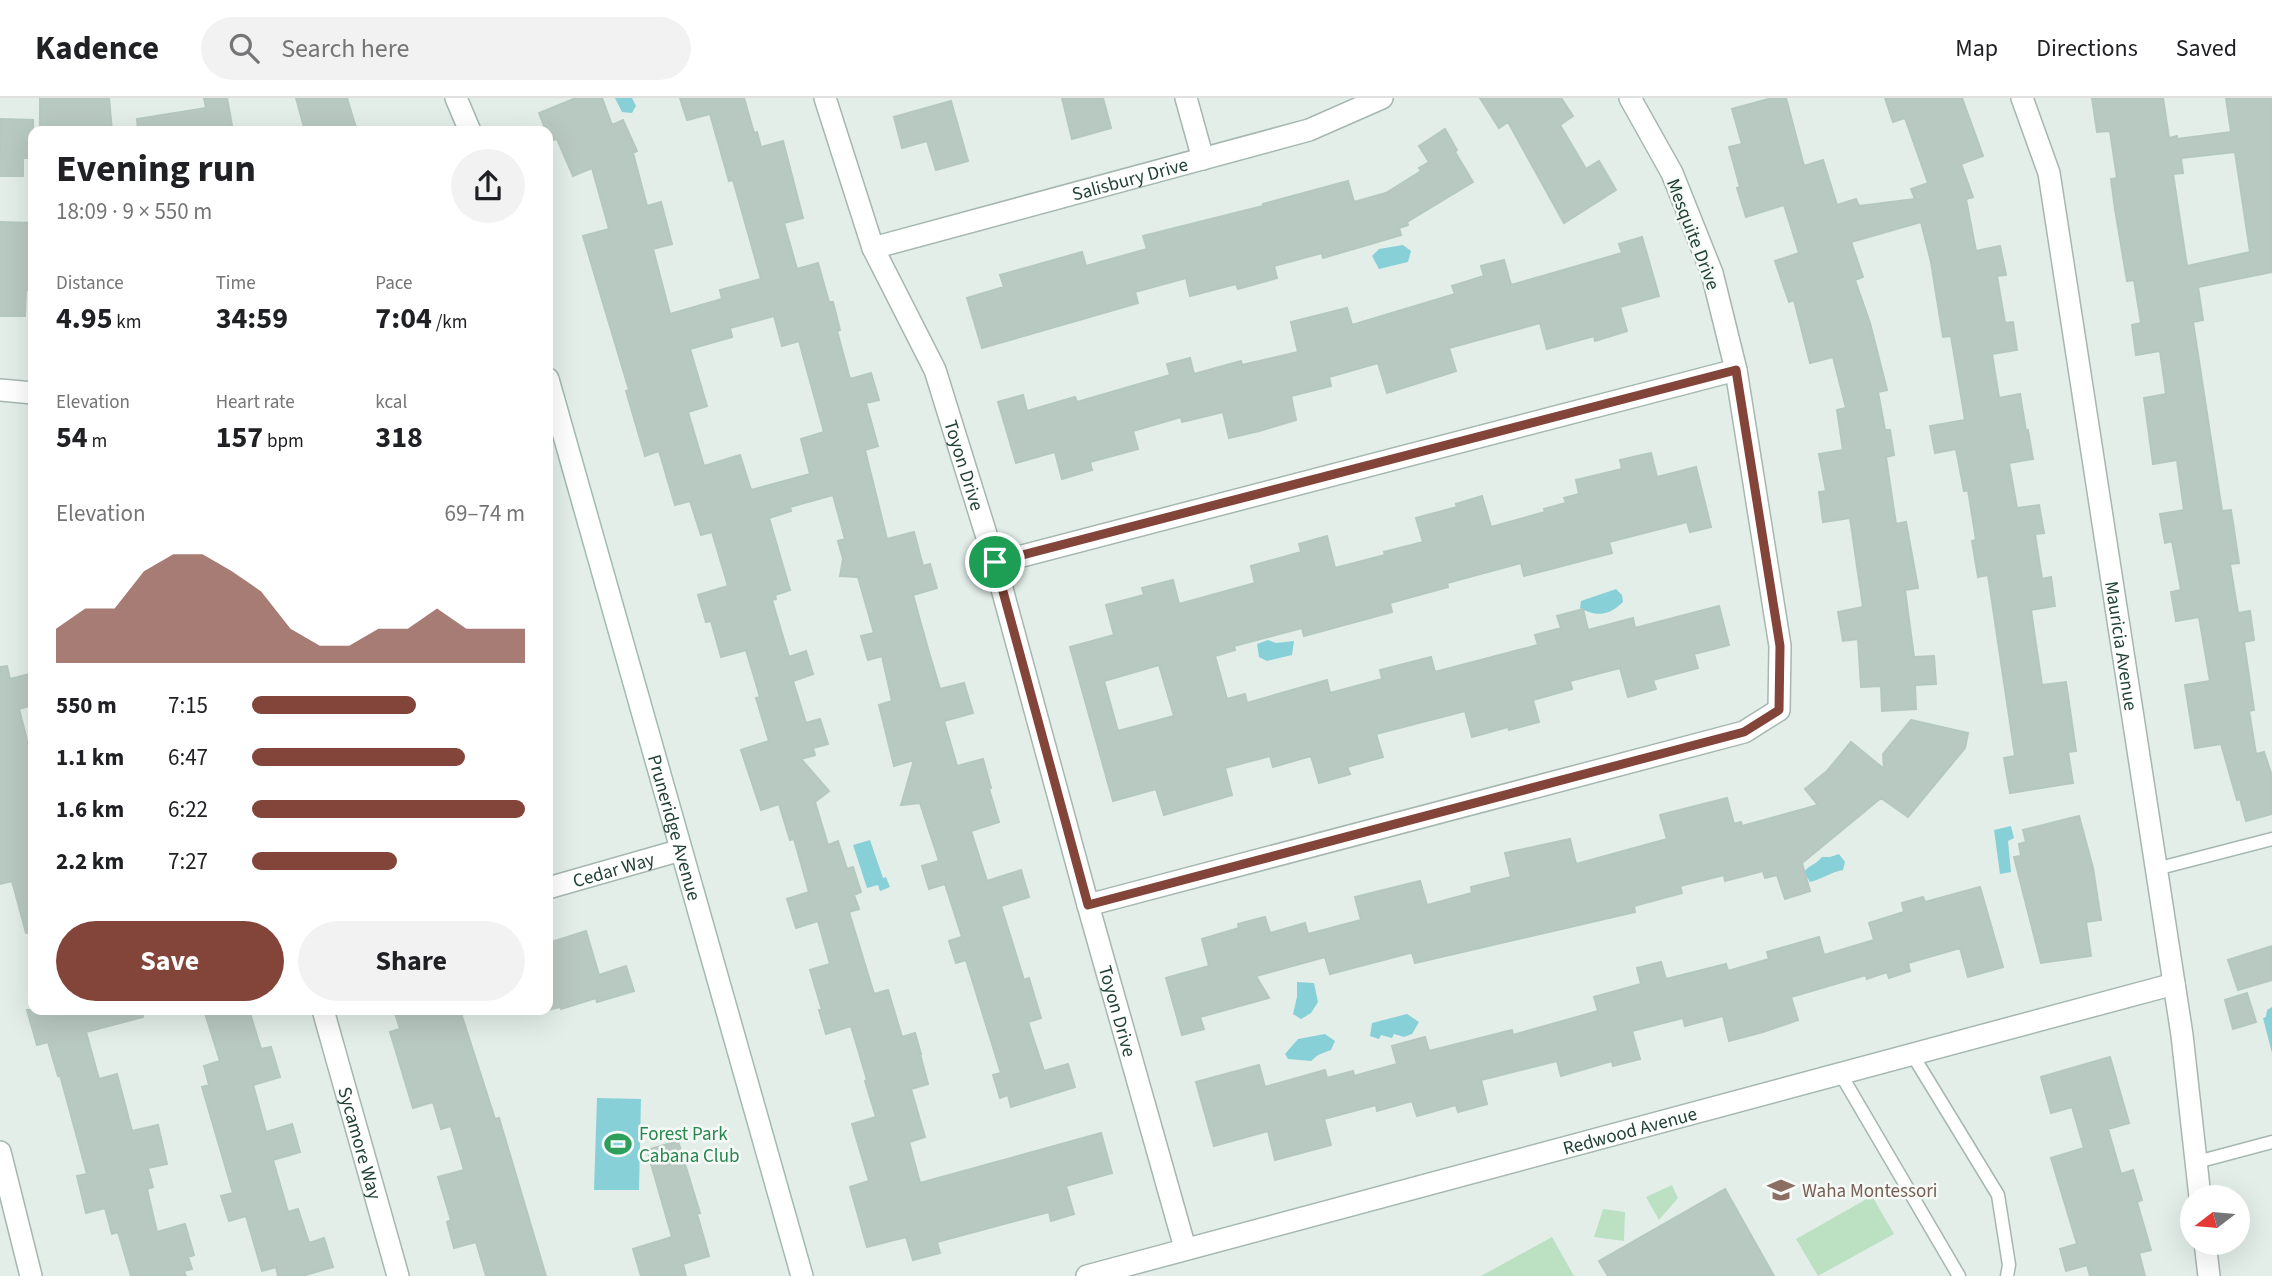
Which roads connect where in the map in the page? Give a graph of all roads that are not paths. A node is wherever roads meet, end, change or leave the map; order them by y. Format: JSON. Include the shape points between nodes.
{"nodes":[{"id":1,"x":456,"y":98,"type":"edge"},
{"id":2,"x":825,"y":98,"type":"edge"},
{"id":3,"x":1186,"y":98,"type":"edge"},
{"id":4,"x":1381,"y":98,"type":"edge"},
{"id":5,"x":1630,"y":98,"type":"edge"},
{"id":6,"x":2022,"y":98,"type":"edge"},
{"id":7,"x":468,"y":126,"type":"edge"},
{"id":8,"x":1203,"y":159,"type":"junction"},
{"id":9,"x":873,"y":248,"type":"junction"},
{"id":10,"x":1736,"y":370,"type":"junction"},
{"id":11,"x":0,"y":390,"type":"edge"},
{"id":12,"x":28,"y":393,"type":"edge"},
{"id":13,"x":553,"y":397,"type":"edge"},
{"id":14,"x":995,"y":562,"type":"junction"},
{"id":15,"x":2272,"y":839,"type":"edge"},
{"id":16,"x":681,"y":850,"type":"junction"},
{"id":17,"x":2156,"y":869,"type":"junction"},
{"id":18,"x":553,"y":887,"type":"edge"},
{"id":19,"x":1088,"y":905,"type":"junction"},
{"id":20,"x":2174,"y":984,"type":"junction"},
{"id":21,"x":324,"y":1015,"type":"edge"},
{"id":22,"x":1912,"y":1054,"type":"junction"},
{"id":23,"x":1840,"y":1073,"type":"junction"},
{"id":24,"x":2272,"y":1142,"type":"edge"},
{"id":25,"x":0,"y":1152,"type":"edge"},
{"id":26,"x":2197,"y":1162,"type":"junction"},
{"id":27,"x":2199,"y":1185,"type":"edge"},
{"id":28,"x":1185,"y":1248,"type":"junction"},
{"id":29,"x":2207,"y":1255,"type":"edge"},
{"id":30,"x":31,"y":1276,"type":"edge"},
{"id":31,"x":398,"y":1276,"type":"edge"},
{"id":32,"x":802,"y":1276,"type":"edge"},
{"id":33,"x":1087,"y":1276,"type":"edge"},
{"id":34,"x":1959,"y":1276,"type":"edge"},
{"id":35,"x":2007,"y":1276,"type":"edge"},
{"id":36,"x":2209,"y":1276,"type":"edge"}],
"edges":[{"from":1,"to":7,"type":"street"},
{"from":2,"to":9,"type":"street","name":"Toyon Drive"},
{"from":3,"to":8,"type":"street"},
{"from":4,"to":8,"type":"street","name":"Salisbury Drive","via":[[1309,130]]},
{"from":5,"to":10,"type":"street","name":"Mesquite Drive","via":[[1672,173],[1707,261]]},
{"from":6,"to":17,"type":"street","name":"Mauricia Avenue","via":[[2049,173]]},
{"from":8,"to":9,"type":"street","name":"Salisbury Drive"},
{"from":9,"to":14,"type":"street","name":"Toyon Drive","via":[[935,370]]},
{"from":10,"to":14,"type":"street"},
{"from":10,"to":19,"type":"street","name":"Mesquite Drive","via":[[1780,646],[1779,710],[1744,732]]},
{"from":11,"to":12,"type":"street"},
{"from":13,"to":16,"type":"street","name":"Pruneridge Avenue"},
{"from":14,"to":19,"type":"street","name":"Toyon Drive"},
{"from":15,"to":17,"type":"lane"},
{"from":16,"to":18,"type":"street","name":"Cedar Way"},
{"from":16,"to":32,"type":"street","name":"Pruneridge Avenue"},
{"from":17,"to":20,"type":"street","name":"Mauricia Avenue"},
{"from":19,"to":28,"type":"street","name":"Toyon Drive"},
{"from":20,"to":22,"type":"street","name":"Redwood Avenue"},
{"from":20,"to":26,"type":"street","name":"Mauricia Avenue"},
{"from":21,"to":31,"type":"street","name":"Sycamore Way"},
{"from":22,"to":23,"type":"street","name":"Redwood Avenue"},
{"from":22,"to":35,"type":"lane","via":[[1998,1195]]},
{"from":23,"to":28,"type":"street","name":"Redwood Avenue"},
{"from":23,"to":34,"type":"lane"},
{"from":24,"to":26,"type":"lane"},
{"from":25,"to":30,"type":"street"},
{"from":26,"to":27,"type":"street","name":"Mauricia Avenue"},
{"from":28,"to":33,"type":"street","name":"Redwood Avenue"},
{"from":29,"to":36,"type":"street"}]}
